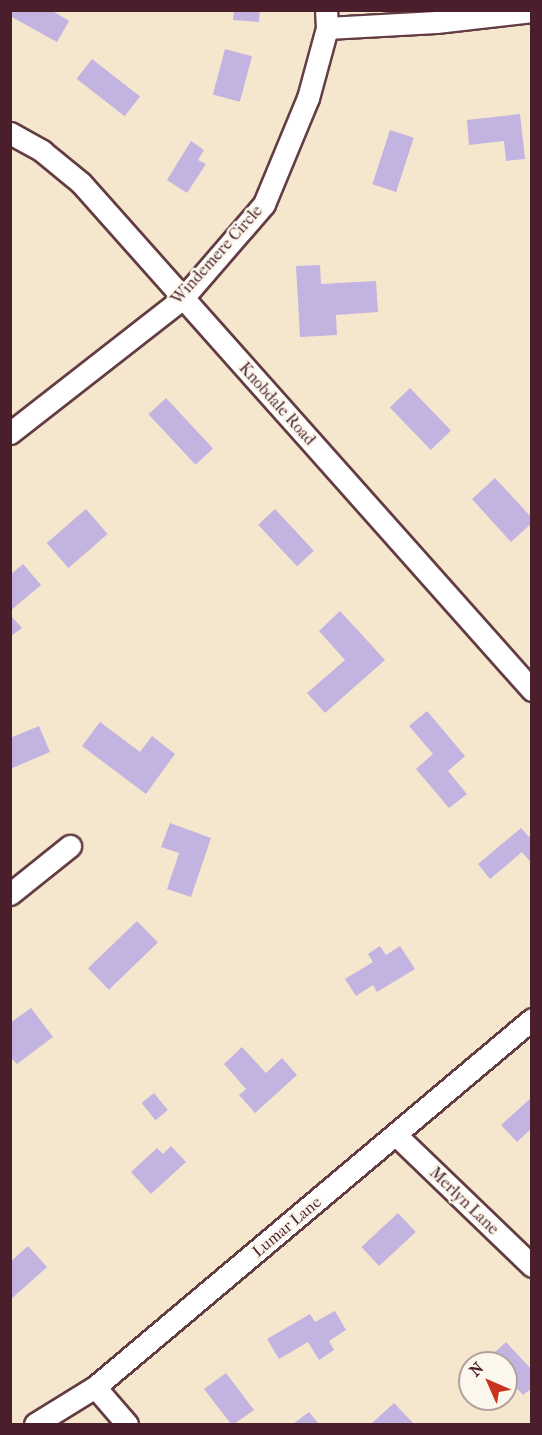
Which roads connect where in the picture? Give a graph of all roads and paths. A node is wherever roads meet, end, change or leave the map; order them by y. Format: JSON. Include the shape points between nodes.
{"nodes":[{"id":1,"x":531,"y":11,"type":"edge"},
{"id":2,"x":326,"y":19,"type":"edge"},
{"id":3,"x":10,"y":133,"type":"edge"},
{"id":4,"x":183,"y":298,"type":"junction"},
{"id":5,"x":10,"y":433,"type":"edge"},
{"id":6,"x":531,"y":690,"type":"edge"},
{"id":7,"x":70,"y":846,"type":"dead end"},
{"id":8,"x":10,"y":894,"type":"edge"},
{"id":9,"x":531,"y":1019,"type":"edge"},
{"id":10,"x":396,"y":1136,"type":"junction"},
{"id":11,"x":531,"y":1266,"type":"edge"},
{"id":12,"x":95,"y":1387,"type":"junction"},
{"id":13,"x":35,"y":1425,"type":"edge"},
{"id":14,"x":127,"y":1425,"type":"edge"}],
"edges":[{"from":1,"to":2,"type":"street","via":[[436,22]]},
{"from":2,"to":4,"type":"street","name":"Windemere Circle","via":[[308,98],[264,204]]},
{"from":3,"to":4,"type":"street","name":"Knobdale Road","via":[[42,151],[81,183]]},
{"from":4,"to":5,"type":"street","name":"Windemere Circle"},
{"from":4,"to":6,"type":"street","name":"Knobdale Road"},
{"from":7,"to":8,"type":"street"},
{"from":9,"to":10,"type":"street","name":"Lumar Lane"},
{"from":10,"to":11,"type":"street","name":"Merlyn Lane"},
{"from":10,"to":12,"type":"street","name":"Lumar Lane"},
{"from":12,"to":13,"type":"street","name":"Lumar Lane"},
{"from":12,"to":14,"type":"street"}]}
